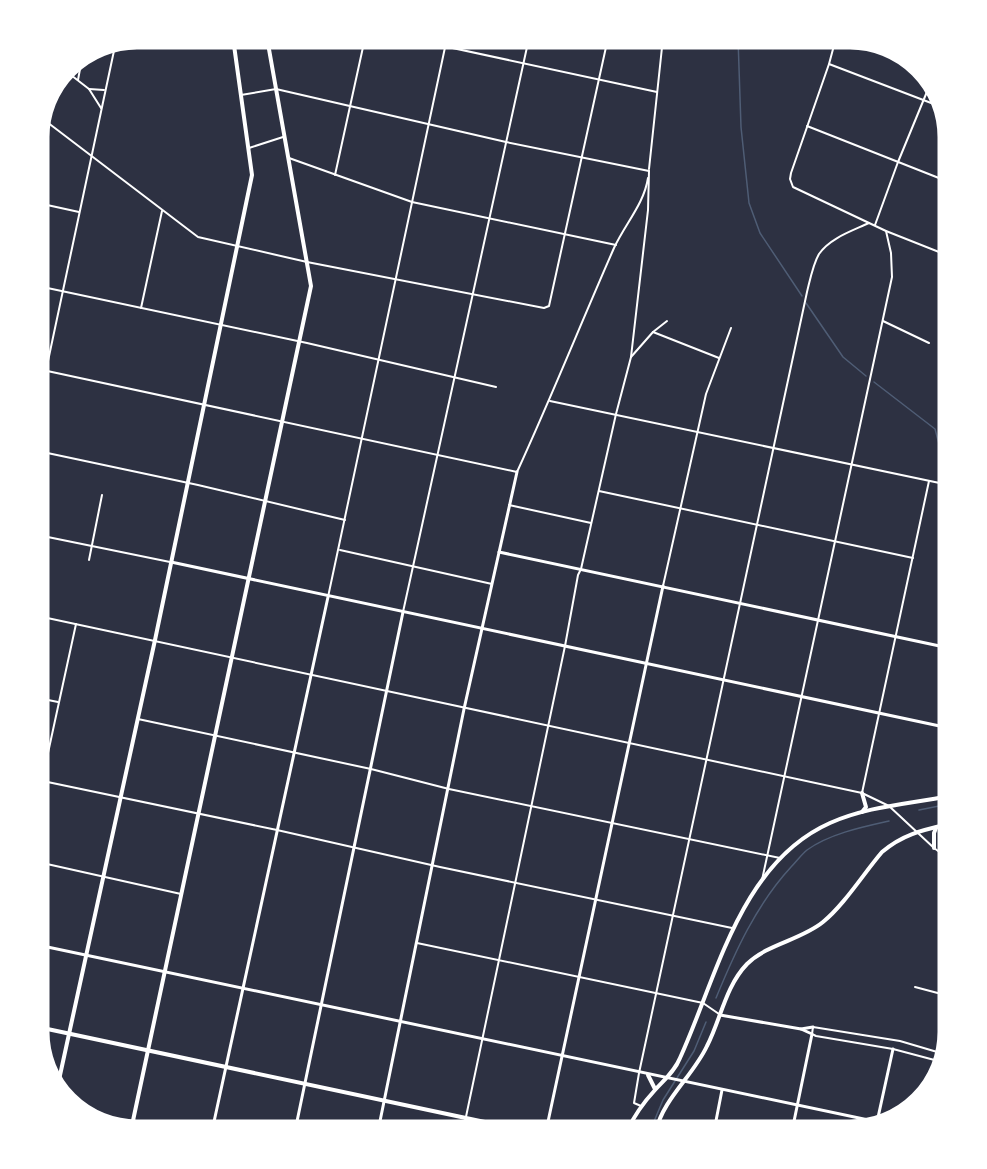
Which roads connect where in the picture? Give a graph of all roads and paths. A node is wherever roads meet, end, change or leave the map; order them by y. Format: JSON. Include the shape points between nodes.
{"nodes":[{"id":1,"x":234,"y":48,"type":"edge"},
{"id":2,"x":269,"y":48,"type":"edge"},
{"id":3,"x":363,"y":48,"type":"edge"},
{"id":4,"x":445,"y":48,"type":"edge"},
{"id":5,"x":454,"y":48,"type":"edge"},
{"id":6,"x":527,"y":48,"type":"edge"},
{"id":7,"x":606,"y":48,"type":"edge"},
{"id":8,"x":662,"y":48,"type":"edge"},
{"id":9,"x":833,"y":48,"type":"edge"},
{"id":10,"x":114,"y":52,"type":"edge"},
{"id":11,"x":524,"y":63,"type":"junction"},
{"id":12,"x":829,"y":64,"type":"junction"},
{"id":13,"x":80,"y":69,"type":"edge"},
{"id":14,"x":72,"y":76,"type":"edge"},
{"id":15,"x":78,"y":80,"type":"junction"},
{"id":16,"x":598,"y":81,"type":"junction"},
{"id":17,"x":88,"y":89,"type":"junction"},
{"id":18,"x":276,"y":89,"type":"junction"},
{"id":19,"x":105,"y":90,"type":"junction"},
{"id":20,"x":926,"y":92,"type":"edge"},
{"id":21,"x":657,"y":93,"type":"junction"},
{"id":22,"x":241,"y":95,"type":"junction"},
{"id":23,"x":923,"y":99,"type":"junction"},
{"id":24,"x":932,"y":103,"type":"edge"},
{"id":25,"x":351,"y":107,"type":"junction"},
{"id":26,"x":101,"y":108,"type":"junction"},
{"id":27,"x":49,"y":123,"type":"edge"},
{"id":28,"x":428,"y":124,"type":"junction"},
{"id":29,"x":807,"y":126,"type":"junction"},
{"id":30,"x":285,"y":136,"type":"junction"},
{"id":31,"x":506,"y":142,"type":"junction"},
{"id":32,"x":249,"y":148,"type":"junction"},
{"id":33,"x":91,"y":154,"type":"junction"},
{"id":34,"x":581,"y":157,"type":"junction"},
{"id":35,"x":289,"y":158,"type":"junction"},
{"id":36,"x":898,"y":162,"type":"junction"},
{"id":37,"x":649,"y":171,"type":"junction"},
{"id":38,"x":335,"y":175,"type":"junction"},
{"id":39,"x":939,"y":178,"type":"edge"},
{"id":40,"x":412,"y":202,"type":"junction"},
{"id":41,"x":48,"y":205,"type":"edge"},
{"id":42,"x":162,"y":211,"type":"junction"},
{"id":43,"x":79,"y":212,"type":"junction"},
{"id":44,"x":490,"y":219,"type":"junction"},
{"id":45,"x":869,"y":223,"type":"junction"},
{"id":46,"x":875,"y":226,"type":"junction"},
{"id":47,"x":886,"y":231,"type":"junction"},
{"id":48,"x":564,"y":234,"type":"junction"},
{"id":49,"x":616,"y":245,"type":"junction"},
{"id":50,"x":237,"y":246,"type":"junction"},
{"id":51,"x":939,"y":252,"type":"edge"},
{"id":52,"x":307,"y":262,"type":"junction"},
{"id":53,"x":395,"y":278,"type":"junction"},
{"id":54,"x":48,"y":288,"type":"edge"},
{"id":55,"x":62,"y":291,"type":"junction"},
{"id":56,"x":473,"y":295,"type":"junction"},
{"id":57,"x":141,"y":309,"type":"junction"},
{"id":58,"x":668,"y":321,"type":"dead end"},
{"id":59,"x":883,"y":321,"type":"junction"},
{"id":60,"x":220,"y":325,"type":"junction"},
{"id":61,"x":731,"y":328,"type":"dead end"},
{"id":62,"x":653,"y":332,"type":"junction"},
{"id":63,"x":299,"y":342,"type":"junction"},
{"id":64,"x":929,"y":343,"type":"dead end"},
{"id":65,"x":631,"y":357,"type":"junction"},
{"id":66,"x":719,"y":358,"type":"junction"},
{"id":67,"x":48,"y":360,"type":"edge"},
{"id":68,"x":378,"y":360,"type":"junction"},
{"id":69,"x":48,"y":370,"type":"edge"},
{"id":70,"x":454,"y":377,"type":"junction"},
{"id":71,"x":496,"y":387,"type":"dead end"},
{"id":72,"x":550,"y":401,"type":"junction"},
{"id":73,"x":203,"y":405,"type":"junction"},
{"id":74,"x":616,"y":414,"type":"junction"},
{"id":75,"x":282,"y":421,"type":"junction"},
{"id":76,"x":697,"y":430,"type":"junction"},
{"id":77,"x":362,"y":438,"type":"junction"},
{"id":78,"x":773,"y":447,"type":"junction"},
{"id":79,"x":48,"y":453,"type":"edge"},
{"id":80,"x":437,"y":455,"type":"junction"},
{"id":81,"x":853,"y":464,"type":"junction"},
{"id":82,"x":517,"y":472,"type":"junction"},
{"id":83,"x":929,"y":482,"type":"junction"},
{"id":84,"x":187,"y":483,"type":"junction"},
{"id":85,"x":939,"y":483,"type":"edge"},
{"id":86,"x":599,"y":491,"type":"junction"},
{"id":87,"x":102,"y":495,"type":"dead end"},
{"id":88,"x":265,"y":501,"type":"junction"},
{"id":89,"x":509,"y":505,"type":"junction"},
{"id":90,"x":680,"y":508,"type":"junction"},
{"id":91,"x":345,"y":520,"type":"junction"},
{"id":92,"x":591,"y":523,"type":"junction"},
{"id":93,"x":758,"y":525,"type":"junction"},
{"id":94,"x":48,"y":537,"type":"edge"},
{"id":95,"x":835,"y":542,"type":"junction"},
{"id":96,"x":92,"y":546,"type":"junction"},
{"id":97,"x":339,"y":550,"type":"junction"},
{"id":98,"x":499,"y":552,"type":"junction"},
{"id":99,"x":913,"y":558,"type":"junction"},
{"id":100,"x":89,"y":560,"type":"dead end"},
{"id":101,"x":171,"y":562,"type":"junction"},
{"id":102,"x":413,"y":567,"type":"junction"},
{"id":103,"x":581,"y":569,"type":"junction"},
{"id":104,"x":249,"y":579,"type":"junction"},
{"id":105,"x":492,"y":584,"type":"junction"},
{"id":106,"x":663,"y":586,"type":"junction"},
{"id":107,"x":328,"y":597,"type":"junction"},
{"id":108,"x":741,"y":603,"type":"junction"},
{"id":109,"x":403,"y":612,"type":"junction"},
{"id":110,"x":48,"y":618,"type":"edge"},
{"id":111,"x":819,"y":620,"type":"junction"},
{"id":112,"x":76,"y":624,"type":"junction"},
{"id":113,"x":483,"y":629,"type":"junction"},
{"id":114,"x":896,"y":637,"type":"junction"},
{"id":115,"x":155,"y":640,"type":"junction"},
{"id":116,"x":565,"y":646,"type":"junction"},
{"id":117,"x":939,"y":646,"type":"edge"},
{"id":118,"x":231,"y":657,"type":"junction"},
{"id":119,"x":646,"y":664,"type":"junction"},
{"id":120,"x":311,"y":675,"type":"junction"},
{"id":121,"x":723,"y":681,"type":"junction"},
{"id":122,"x":387,"y":692,"type":"junction"},
{"id":123,"x":801,"y":697,"type":"junction"},
{"id":124,"x":48,"y":700,"type":"edge"},
{"id":125,"x":58,"y":702,"type":"junction"},
{"id":126,"x":464,"y":709,"type":"junction"},
{"id":127,"x":880,"y":714,"type":"junction"},
{"id":128,"x":138,"y":719,"type":"junction"},
{"id":129,"x":939,"y":726,"type":"edge"},
{"id":130,"x":548,"y":727,"type":"junction"},
{"id":131,"x":215,"y":735,"type":"junction"},
{"id":132,"x":629,"y":745,"type":"junction"},
{"id":133,"x":48,"y":746,"type":"edge"},
{"id":134,"x":294,"y":752,"type":"junction"},
{"id":135,"x":705,"y":760,"type":"junction"},
{"id":136,"x":371,"y":770,"type":"junction"},
{"id":137,"x":784,"y":777,"type":"junction"},
{"id":138,"x":48,"y":783,"type":"edge"},
{"id":139,"x":449,"y":789,"type":"junction"},
{"id":140,"x":862,"y":793,"type":"junction"},
{"id":141,"x":121,"y":798,"type":"junction"},
{"id":142,"x":939,"y":798,"type":"edge"},
{"id":143,"x":531,"y":806,"type":"junction"},
{"id":144,"x":889,"y":806,"type":"junction"},
{"id":145,"x":862,"y":812,"type":"junction"},
{"id":146,"x":198,"y":814,"type":"junction"},
{"id":147,"x":612,"y":822,"type":"junction"},
{"id":148,"x":939,"y":826,"type":"edge"},
{"id":149,"x":936,"y":827,"type":"junction"},
{"id":150,"x":277,"y":830,"type":"junction"},
{"id":151,"x":918,"y":832,"type":"junction"},
{"id":152,"x":689,"y":838,"type":"junction"},
{"id":153,"x":355,"y":848,"type":"junction"},
{"id":154,"x":934,"y":848,"type":"junction"},
{"id":155,"x":939,"y":851,"type":"edge"},
{"id":156,"x":767,"y":854,"type":"junction"},
{"id":157,"x":780,"y":858,"type":"junction"},
{"id":158,"x":48,"y":864,"type":"edge"},
{"id":159,"x":433,"y":866,"type":"junction"},
{"id":160,"x":104,"y":876,"type":"junction"},
{"id":161,"x":762,"y":880,"type":"junction"},
{"id":162,"x":515,"y":883,"type":"junction"},
{"id":163,"x":182,"y":894,"type":"junction"},
{"id":164,"x":596,"y":900,"type":"junction"},
{"id":165,"x":673,"y":915,"type":"junction"},
{"id":166,"x":732,"y":928,"type":"junction"},
{"id":167,"x":417,"y":943,"type":"junction"},
{"id":168,"x":48,"y":947,"type":"edge"},
{"id":169,"x":86,"y":956,"type":"junction"},
{"id":170,"x":498,"y":960,"type":"junction"},
{"id":171,"x":165,"y":972,"type":"junction"},
{"id":172,"x":579,"y":977,"type":"junction"},
{"id":173,"x":915,"y":987,"type":"dead end"},
{"id":174,"x":242,"y":988,"type":"junction"},
{"id":175,"x":657,"y":993,"type":"junction"},
{"id":176,"x":939,"y":993,"type":"edge"},
{"id":177,"x":703,"y":1003,"type":"junction"},
{"id":178,"x":321,"y":1005,"type":"junction"},
{"id":179,"x":719,"y":1014,"type":"junction"},
{"id":180,"x":400,"y":1023,"type":"junction"},
{"id":181,"x":813,"y":1028,"type":"junction"},
{"id":182,"x":48,"y":1029,"type":"edge"},
{"id":183,"x":801,"y":1029,"type":"junction"},
{"id":184,"x":69,"y":1034,"type":"junction"},
{"id":185,"x":812,"y":1034,"type":"junction"},
{"id":186,"x":483,"y":1038,"type":"junction"},
{"id":187,"x":893,"y":1049,"type":"junction"},
{"id":188,"x":148,"y":1051,"type":"junction"},
{"id":189,"x":937,"y":1051,"type":"edge"},
{"id":190,"x":562,"y":1055,"type":"junction"},
{"id":191,"x":935,"y":1060,"type":"edge"},
{"id":192,"x":225,"y":1068,"type":"junction"},
{"id":193,"x":639,"y":1073,"type":"junction"},
{"id":194,"x":648,"y":1075,"type":"junction"},
{"id":195,"x":60,"y":1076,"type":"edge"},
{"id":196,"x":669,"y":1078,"type":"junction"},
{"id":197,"x":683,"y":1082,"type":"junction"},
{"id":198,"x":304,"y":1084,"type":"junction"},
{"id":199,"x":656,"y":1089,"type":"junction"},
{"id":200,"x":722,"y":1090,"type":"junction"},
{"id":201,"x":385,"y":1101,"type":"junction"},
{"id":202,"x":797,"y":1104,"type":"junction"},
{"id":203,"x":641,"y":1106,"type":"junction"},
{"id":204,"x":878,"y":1116,"type":"edge"},
{"id":205,"x":465,"y":1118,"type":"junction"},
{"id":206,"x":865,"y":1119,"type":"edge"},
{"id":207,"x":133,"y":1121,"type":"edge"},
{"id":208,"x":214,"y":1121,"type":"edge"},
{"id":209,"x":297,"y":1121,"type":"edge"},
{"id":210,"x":380,"y":1121,"type":"edge"},
{"id":211,"x":465,"y":1121,"type":"edge"},
{"id":212,"x":479,"y":1121,"type":"edge"},
{"id":213,"x":548,"y":1121,"type":"edge"},
{"id":214,"x":633,"y":1121,"type":"edge"},
{"id":215,"x":659,"y":1121,"type":"edge"},
{"id":216,"x":716,"y":1121,"type":"edge"},
{"id":217,"x":794,"y":1121,"type":"edge"}],
"edges":[{"from":1,"to":22,"type":"main road"},
{"from":2,"to":18,"type":"main road"},
{"from":3,"to":25,"type":"street"},
{"from":4,"to":28,"type":"street"},
{"from":5,"to":11,"type":"street"},
{"from":6,"to":11,"type":"street"},
{"from":7,"to":16,"type":"street"},
{"from":8,"to":21,"type":"street"},
{"from":9,"to":12,"type":"street"},
{"from":10,"to":19,"type":"street"},
{"from":11,"to":16,"type":"street"},
{"from":11,"to":31,"type":"street"},
{"from":12,"to":23,"type":"street"},
{"from":12,"to":29,"type":"street"},
{"from":13,"to":15,"type":"street"},
{"from":14,"to":15,"type":"street"},
{"from":15,"to":17,"type":"street"},
{"from":16,"to":21,"type":"street"},
{"from":16,"to":34,"type":"street"},
{"from":17,"to":19,"type":"street"},
{"from":17,"to":26,"type":"street"},
{"from":18,"to":22,"type":"street"},
{"from":18,"to":25,"type":"street"},
{"from":18,"to":30,"type":"main road"},
{"from":19,"to":26,"type":"street"},
{"from":20,"to":23,"type":"street"},
{"from":21,"to":37,"type":"street"},
{"from":22,"to":32,"type":"main road"},
{"from":23,"to":24,"type":"street"},
{"from":23,"to":36,"type":"street"},
{"from":25,"to":28,"type":"street"},
{"from":25,"to":38,"type":"street"},
{"from":26,"to":33,"type":"street"},
{"from":27,"to":33,"type":"street"},
{"from":28,"to":31,"type":"street"},
{"from":28,"to":40,"type":"street"},
{"from":29,"to":36,"type":"street"},
{"from":29,"to":45,"type":"street","via":[[790,179],[793,187]]},
{"from":30,"to":32,"type":"street"},
{"from":30,"to":35,"type":"main road"},
{"from":31,"to":34,"type":"street"},
{"from":31,"to":44,"type":"street"},
{"from":32,"to":50,"type":"main road","via":[[252,175]]},
{"from":33,"to":42,"type":"street"},
{"from":33,"to":43,"type":"street"},
{"from":34,"to":37,"type":"street"},
{"from":34,"to":48,"type":"street"},
{"from":35,"to":38,"type":"street"},
{"from":35,"to":52,"type":"main road"},
{"from":36,"to":39,"type":"street"},
{"from":36,"to":46,"type":"street"},
{"from":37,"to":49,"type":"street","via":[[640,203]]},
{"from":37,"to":65,"type":"street"},
{"from":38,"to":40,"type":"street"},
{"from":40,"to":44,"type":"street"},
{"from":40,"to":53,"type":"street"},
{"from":41,"to":43,"type":"street"},
{"from":42,"to":50,"type":"street","via":[[198,237]]},
{"from":42,"to":57,"type":"street"},
{"from":43,"to":55,"type":"street"},
{"from":44,"to":48,"type":"street"},
{"from":44,"to":56,"type":"street"},
{"from":45,"to":46,"type":"street"},
{"from":45,"to":78,"type":"street","via":[[839,237],[818,256]]},
{"from":46,"to":47,"type":"street"},
{"from":47,"to":51,"type":"street"},
{"from":47,"to":59,"type":"street","via":[[892,278]]},
{"from":48,"to":49,"type":"street"},
{"from":48,"to":56,"type":"street","via":[[547,308]]},
{"from":49,"to":72,"type":"street"},
{"from":50,"to":52,"type":"street"},
{"from":50,"to":60,"type":"main road"},
{"from":52,"to":53,"type":"street"},
{"from":52,"to":63,"type":"main road","via":[[311,286]]},
{"from":53,"to":56,"type":"street"},
{"from":53,"to":68,"type":"street"},
{"from":54,"to":55,"type":"street"},
{"from":55,"to":57,"type":"street"},
{"from":55,"to":67,"type":"street"},
{"from":56,"to":70,"type":"street"},
{"from":57,"to":60,"type":"street"},
{"from":58,"to":62,"type":"street"},
{"from":59,"to":64,"type":"street"},
{"from":59,"to":81,"type":"street"},
{"from":60,"to":63,"type":"street"},
{"from":60,"to":73,"type":"main road"},
{"from":61,"to":66,"type":"street"},
{"from":62,"to":65,"type":"street"},
{"from":62,"to":66,"type":"street"},
{"from":63,"to":68,"type":"street"},
{"from":63,"to":75,"type":"main road"},
{"from":65,"to":74,"type":"street"},
{"from":66,"to":76,"type":"street"},
{"from":68,"to":70,"type":"street"},
{"from":68,"to":77,"type":"street"},
{"from":69,"to":73,"type":"street"},
{"from":70,"to":71,"type":"street"},
{"from":70,"to":80,"type":"street"},
{"from":72,"to":74,"type":"street"},
{"from":72,"to":82,"type":"street"},
{"from":73,"to":75,"type":"street"},
{"from":73,"to":84,"type":"main road"},
{"from":74,"to":76,"type":"street"},
{"from":74,"to":86,"type":"street"},
{"from":75,"to":77,"type":"street"},
{"from":75,"to":88,"type":"main road"},
{"from":76,"to":78,"type":"street"},
{"from":76,"to":90,"type":"street"},
{"from":77,"to":80,"type":"street"},
{"from":77,"to":91,"type":"street"},
{"from":78,"to":81,"type":"street"},
{"from":78,"to":93,"type":"street"},
{"from":79,"to":84,"type":"street"},
{"from":80,"to":82,"type":"street"},
{"from":80,"to":102,"type":"street"},
{"from":81,"to":83,"type":"street"},
{"from":81,"to":95,"type":"street"},
{"from":82,"to":89,"type":"street"},
{"from":83,"to":85,"type":"street"},
{"from":83,"to":99,"type":"street"},
{"from":84,"to":88,"type":"street"},
{"from":84,"to":101,"type":"main road"},
{"from":86,"to":90,"type":"street"},
{"from":86,"to":92,"type":"street"},
{"from":87,"to":96,"type":"street"},
{"from":88,"to":91,"type":"street"},
{"from":88,"to":104,"type":"main road"},
{"from":89,"to":92,"type":"street"},
{"from":89,"to":98,"type":"street"},
{"from":90,"to":93,"type":"street"},
{"from":90,"to":106,"type":"street"},
{"from":91,"to":97,"type":"street"},
{"from":92,"to":103,"type":"street"},
{"from":93,"to":95,"type":"street"},
{"from":93,"to":108,"type":"street"},
{"from":94,"to":96,"type":"street"},
{"from":95,"to":99,"type":"street"},
{"from":95,"to":111,"type":"street"},
{"from":96,"to":100,"type":"street"},
{"from":96,"to":101,"type":"street"},
{"from":97,"to":102,"type":"street"},
{"from":97,"to":107,"type":"street"},
{"from":98,"to":103,"type":"street"},
{"from":98,"to":105,"type":"street"},
{"from":99,"to":114,"type":"street"},
{"from":101,"to":104,"type":"street"},
{"from":101,"to":115,"type":"main road"},
{"from":102,"to":105,"type":"street"},
{"from":102,"to":109,"type":"street"},
{"from":103,"to":106,"type":"street"},
{"from":103,"to":116,"type":"street"},
{"from":104,"to":107,"type":"street"},
{"from":104,"to":118,"type":"main road"},
{"from":105,"to":113,"type":"street"},
{"from":106,"to":108,"type":"street"},
{"from":106,"to":119,"type":"street"},
{"from":107,"to":109,"type":"street"},
{"from":107,"to":120,"type":"street"},
{"from":108,"to":111,"type":"street"},
{"from":108,"to":121,"type":"street"},
{"from":109,"to":113,"type":"street"},
{"from":109,"to":122,"type":"street"},
{"from":110,"to":112,"type":"street"},
{"from":111,"to":114,"type":"street"},
{"from":111,"to":123,"type":"street"},
{"from":112,"to":115,"type":"street"},
{"from":112,"to":125,"type":"street"},
{"from":113,"to":116,"type":"street"},
{"from":113,"to":126,"type":"street"},
{"from":114,"to":117,"type":"street"},
{"from":114,"to":127,"type":"street"},
{"from":115,"to":118,"type":"street"},
{"from":115,"to":128,"type":"main road"},
{"from":116,"to":119,"type":"street"},
{"from":116,"to":130,"type":"street"},
{"from":118,"to":120,"type":"street"},
{"from":118,"to":131,"type":"main road"},
{"from":119,"to":121,"type":"street"},
{"from":119,"to":132,"type":"street"},
{"from":120,"to":122,"type":"street"},
{"from":120,"to":134,"type":"street"},
{"from":121,"to":123,"type":"street"},
{"from":121,"to":135,"type":"street"},
{"from":122,"to":126,"type":"street"},
{"from":122,"to":136,"type":"street"},
{"from":123,"to":127,"type":"street"},
{"from":123,"to":137,"type":"street"},
{"from":124,"to":125,"type":"street"},
{"from":125,"to":133,"type":"street"},
{"from":126,"to":130,"type":"street"},
{"from":126,"to":139,"type":"street"},
{"from":127,"to":129,"type":"street"},
{"from":127,"to":140,"type":"street"},
{"from":128,"to":131,"type":"street"},
{"from":128,"to":141,"type":"main road"},
{"from":130,"to":132,"type":"street"},
{"from":130,"to":143,"type":"street"},
{"from":131,"to":134,"type":"street"},
{"from":131,"to":146,"type":"main road"},
{"from":132,"to":135,"type":"street"},
{"from":132,"to":147,"type":"street"},
{"from":134,"to":136,"type":"street"},
{"from":134,"to":150,"type":"street"},
{"from":135,"to":137,"type":"street"},
{"from":135,"to":152,"type":"street"},
{"from":136,"to":139,"type":"street"},
{"from":136,"to":153,"type":"street"},
{"from":137,"to":140,"type":"street"},
{"from":137,"to":156,"type":"street"},
{"from":138,"to":141,"type":"street"},
{"from":139,"to":143,"type":"street"},
{"from":139,"to":159,"type":"street"},
{"from":140,"to":144,"type":"street"},
{"from":140,"to":145,"type":"main road","via":[[866,807]]},
{"from":141,"to":146,"type":"street"},
{"from":141,"to":160,"type":"main road"},
{"from":142,"to":144,"type":"main road"},
{"from":143,"to":147,"type":"street"},
{"from":143,"to":162,"type":"street"},
{"from":144,"to":145,"type":"main road"},
{"from":144,"to":151,"type":"street"},
{"from":145,"to":157,"type":"main road","via":[[813,831]]},
{"from":146,"to":150,"type":"street"},
{"from":146,"to":163,"type":"main road"},
{"from":147,"to":152,"type":"street"},
{"from":147,"to":164,"type":"street"},
{"from":148,"to":149,"type":"main road"},
{"from":149,"to":151,"type":"main road"},
{"from":149,"to":154,"type":"main road"},
{"from":150,"to":153,"type":"street"},
{"from":150,"to":174,"type":"street"},
{"from":151,"to":154,"type":"street"},
{"from":151,"to":179,"type":"main road","via":[[882,852],[822,923],[748,962],[732,984]]},
{"from":152,"to":156,"type":"street"},
{"from":152,"to":165,"type":"street"},
{"from":153,"to":159,"type":"street"},
{"from":153,"to":178,"type":"street"},
{"from":154,"to":155,"type":"street"},
{"from":156,"to":157,"type":"street"},
{"from":156,"to":161,"type":"street"},
{"from":157,"to":161,"type":"main road"},
{"from":158,"to":160,"type":"street"},
{"from":159,"to":162,"type":"street"},
{"from":159,"to":167,"type":"street"},
{"from":160,"to":163,"type":"street"},
{"from":160,"to":169,"type":"main road"},
{"from":161,"to":166,"type":"main road"},
{"from":162,"to":164,"type":"street"},
{"from":162,"to":170,"type":"street"},
{"from":163,"to":171,"type":"main road"},
{"from":164,"to":165,"type":"street"},
{"from":164,"to":172,"type":"street"},
{"from":165,"to":166,"type":"street"},
{"from":165,"to":175,"type":"street"},
{"from":166,"to":177,"type":"main road"},
{"from":167,"to":170,"type":"street"},
{"from":167,"to":180,"type":"street"},
{"from":168,"to":169,"type":"street"},
{"from":169,"to":171,"type":"street"},
{"from":169,"to":184,"type":"main road"},
{"from":170,"to":172,"type":"street"},
{"from":170,"to":186,"type":"street"},
{"from":171,"to":174,"type":"street"},
{"from":171,"to":188,"type":"main road"},
{"from":172,"to":175,"type":"street"},
{"from":172,"to":190,"type":"street"},
{"from":173,"to":176,"type":"street"},
{"from":174,"to":178,"type":"street"},
{"from":174,"to":192,"type":"street"},
{"from":175,"to":177,"type":"street"},
{"from":175,"to":193,"type":"street"},
{"from":177,"to":179,"type":"street"},
{"from":177,"to":196,"type":"main road"},
{"from":178,"to":180,"type":"street"},
{"from":178,"to":198,"type":"street"},
{"from":179,"to":183,"type":"street"},
{"from":179,"to":197,"type":"main road","via":[[707,1046]]},
{"from":180,"to":186,"type":"street"},
{"from":180,"to":201,"type":"street"},
{"from":181,"to":183,"type":"street"},
{"from":181,"to":185,"type":"street"},
{"from":181,"to":189,"type":"street","via":[[900,1041]]},
{"from":182,"to":184,"type":"main road"},
{"from":183,"to":185,"type":"street"},
{"from":184,"to":188,"type":"main road"},
{"from":184,"to":195,"type":"main road"},
{"from":185,"to":187,"type":"street"},
{"from":185,"to":202,"type":"street"},
{"from":186,"to":190,"type":"street"},
{"from":186,"to":205,"type":"street"},
{"from":187,"to":191,"type":"street"},
{"from":187,"to":204,"type":"street"},
{"from":188,"to":192,"type":"main road"},
{"from":188,"to":207,"type":"main road"},
{"from":190,"to":193,"type":"street"},
{"from":190,"to":213,"type":"street"},
{"from":192,"to":198,"type":"main road"},
{"from":192,"to":208,"type":"street"},
{"from":193,"to":194,"type":"street"},
{"from":193,"to":203,"type":"street","via":[[634,1103]]},
{"from":194,"to":196,"type":"street"},
{"from":194,"to":199,"type":"main road"},
{"from":196,"to":197,"type":"street"},
{"from":196,"to":199,"type":"main road"},
{"from":197,"to":200,"type":"street"},
{"from":197,"to":215,"type":"main road"},
{"from":198,"to":201,"type":"main road"},
{"from":198,"to":209,"type":"street"},
{"from":199,"to":203,"type":"main road"},
{"from":200,"to":202,"type":"street"},
{"from":200,"to":216,"type":"street"},
{"from":201,"to":205,"type":"main road"},
{"from":201,"to":210,"type":"street"},
{"from":202,"to":206,"type":"street"},
{"from":202,"to":217,"type":"street"},
{"from":203,"to":214,"type":"main road"},
{"from":205,"to":211,"type":"street"},
{"from":205,"to":212,"type":"main road"}]}
